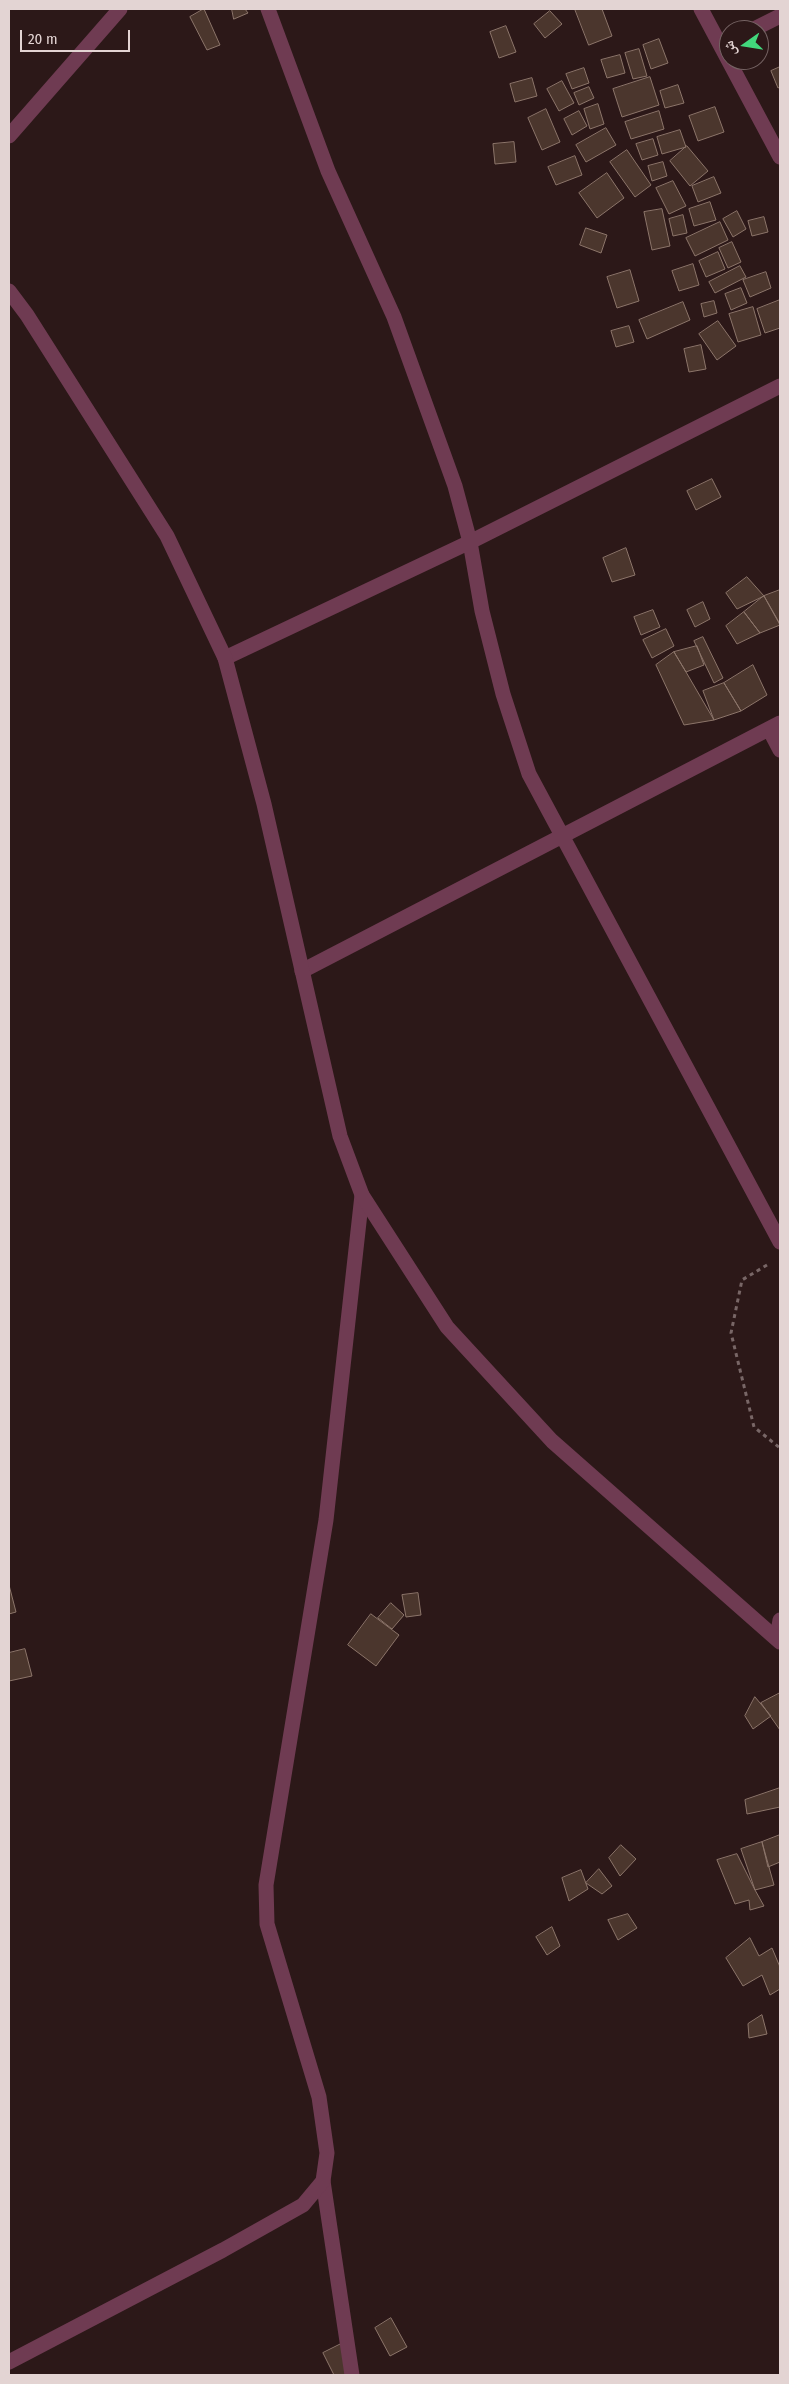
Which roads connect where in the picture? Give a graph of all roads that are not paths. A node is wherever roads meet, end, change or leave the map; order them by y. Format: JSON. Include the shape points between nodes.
{"nodes":[{"id":1,"x":120,"y":9,"type":"edge"},
{"id":2,"x":268,"y":9,"type":"edge"},
{"id":3,"x":701,"y":9,"type":"edge"},
{"id":4,"x":719,"y":35,"type":"edge"},
{"id":5,"x":738,"y":70,"type":"edge"},
{"id":6,"x":9,"y":136,"type":"edge"},
{"id":7,"x":780,"y":157,"type":"edge"},
{"id":8,"x":9,"y":291,"type":"edge"},
{"id":9,"x":780,"y":386,"type":"edge"},
{"id":10,"x":470,"y":542,"type":"junction"},
{"id":11,"x":225,"y":658,"type":"junction"},
{"id":12,"x":775,"y":726,"type":"edge"},
{"id":13,"x":780,"y":750,"type":"edge"},
{"id":14,"x":563,"y":838,"type":"junction"},
{"id":15,"x":302,"y":971,"type":"junction"},
{"id":16,"x":362,"y":1194,"type":"junction"},
{"id":17,"x":780,"y":1242,"type":"edge"},
{"id":18,"x":780,"y":1620,"type":"edge"},
{"id":19,"x":779,"y":1640,"type":"edge"},
{"id":20,"x":323,"y":2181,"type":"junction"},
{"id":21,"x":9,"y":2362,"type":"edge"},
{"id":22,"x":352,"y":2375,"type":"edge"}],
"edges":[{"from":1,"to":6,"type":"street"},
{"from":2,"to":10,"type":"street","via":[[328,171],[394,317],[455,486]]},
{"from":3,"to":4,"type":"street"},
{"from":5,"to":7,"type":"street"},
{"from":8,"to":11,"type":"street","via":[[167,536]]},
{"from":9,"to":10,"type":"street"},
{"from":10,"to":11,"type":"street"},
{"from":10,"to":14,"type":"street","via":[[482,611],[503,694],[529,774]]},
{"from":11,"to":15,"type":"street","via":[[264,804]]},
{"from":12,"to":13,"type":"street"},
{"from":12,"to":14,"type":"street"},
{"from":14,"to":15,"type":"street"},
{"from":14,"to":17,"type":"street"},
{"from":15,"to":16,"type":"street","via":[[340,1136]]},
{"from":16,"to":19,"type":"street","via":[[447,1327],[552,1441]]},
{"from":16,"to":20,"type":"street","via":[[326,1520],[266,1885],[267,1924],[319,2097],[327,2153]]},
{"from":18,"to":19,"type":"street"},
{"from":20,"to":21,"type":"street","via":[[303,2205]]},
{"from":20,"to":22,"type":"street"}]}
